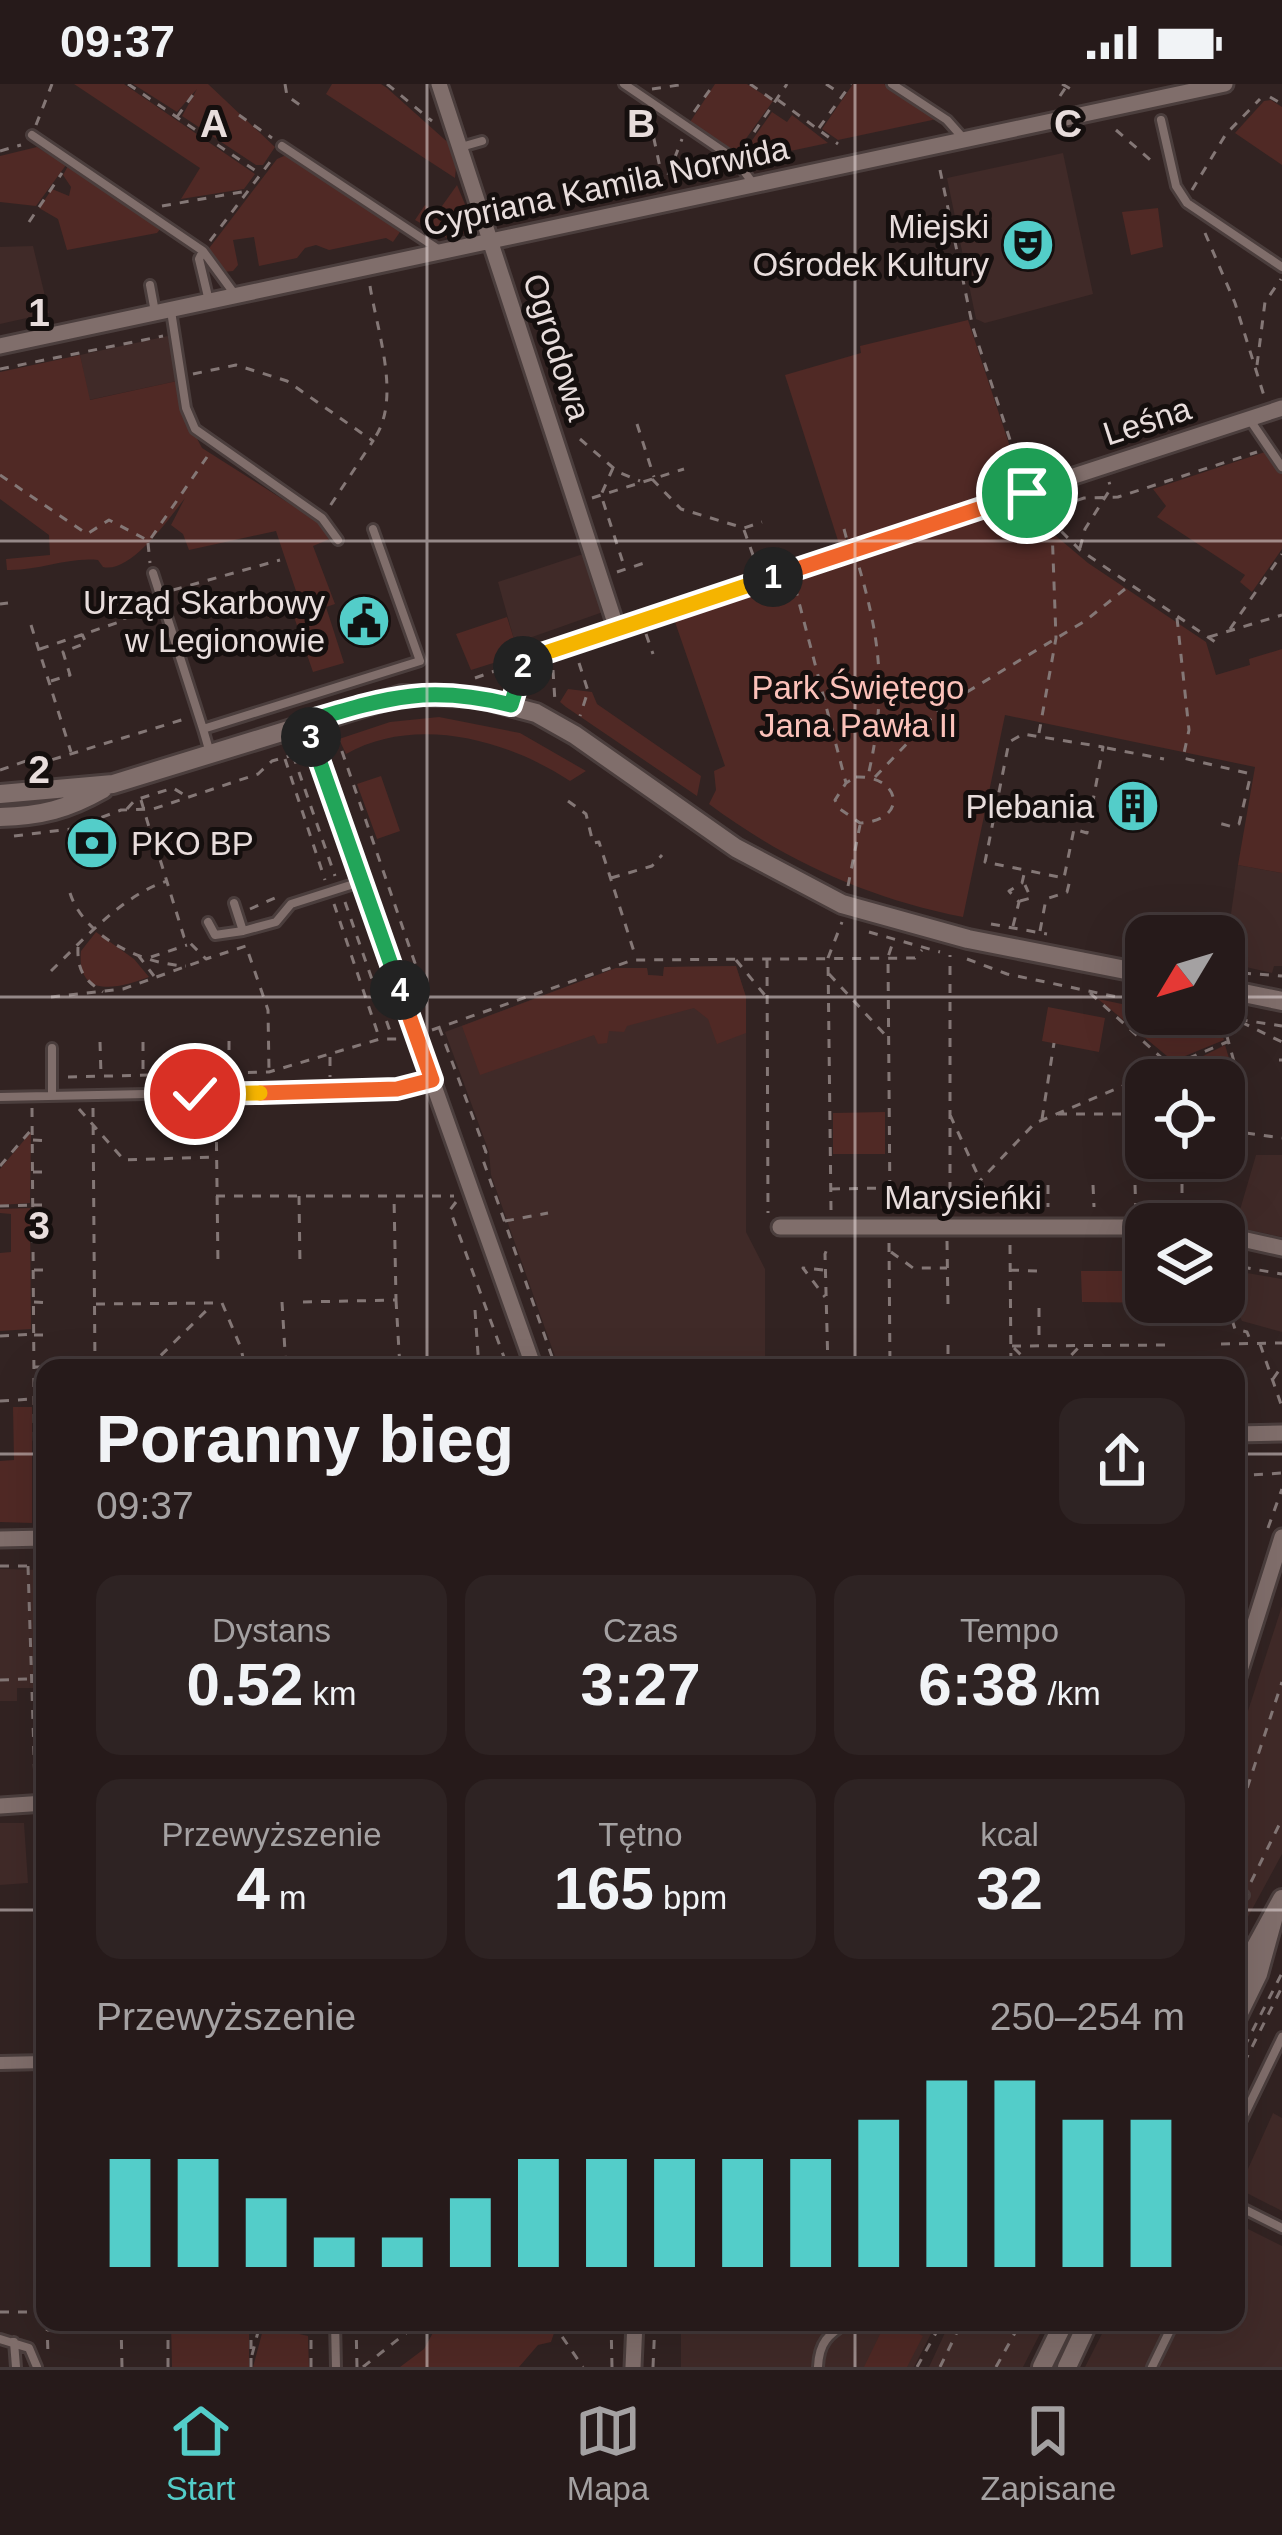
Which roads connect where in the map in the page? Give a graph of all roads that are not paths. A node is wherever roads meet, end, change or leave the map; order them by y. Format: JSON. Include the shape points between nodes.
{"nodes":[{"id":1,"x":439,"y":84,"type":"edge"},
{"id":2,"x":624,"y":84,"type":"edge"},
{"id":3,"x":892,"y":84,"type":"edge"},
{"id":4,"x":1225,"y":84,"type":"edge"},
{"id":5,"x":1161,"y":120,"type":"dead end"},
{"id":6,"x":32,"y":135,"type":"road end"},
{"id":7,"x":964,"y":139,"type":"junction"},
{"id":8,"x":482,"y":140,"type":"dead end"},
{"id":9,"x":282,"y":146,"type":"road end"},
{"id":10,"x":460,"y":147,"type":"junction"},
{"id":11,"x":754,"y":185,"type":"junction"},
{"id":12,"x":492,"y":242,"type":"junction"},
{"id":13,"x":202,"y":251,"type":"junction"},
{"id":14,"x":443,"y":252,"type":"junction"},
{"id":15,"x":1282,"y":267,"type":"edge"},
{"id":16,"x":150,"y":285,"type":"dead end"},
{"id":17,"x":236,"y":296,"type":"junction"},
{"id":18,"x":209,"y":302,"type":"junction"},
{"id":19,"x":163,"y":312,"type":"junction"},
{"id":20,"x":0,"y":346,"type":"edge"},
{"id":21,"x":1275,"y":411,"type":"edge"},
{"id":22,"x":1250,"y":418,"type":"junction"},
{"id":23,"x":1282,"y":467,"type":"edge"},
{"id":24,"x":1029,"y":491,"type":"road end"},
{"id":25,"x":373,"y":529,"type":"dead end"},
{"id":26,"x":338,"y":540,"type":"dead end"},
{"id":27,"x":847,"y":552,"type":"road end"},
{"id":28,"x":153,"y":572,"type":"road end"},
{"id":29,"x":617,"y":628,"type":"junction"},
{"id":30,"x":511,"y":705,"type":"junction"},
{"id":31,"x":305,"y":722,"type":"junction"},
{"id":32,"x":203,"y":729,"type":"junction"},
{"id":33,"x":211,"y":753,"type":"junction"},
{"id":34,"x":112,"y":784,"type":"junction"},
{"id":35,"x":0,"y":794,"type":"edge"},
{"id":36,"x":0,"y":817,"type":"edge"},
{"id":37,"x":362,"y":881,"type":"junction"},
{"id":38,"x":234,"y":903,"type":"dead end"},
{"id":39,"x":208,"y":922,"type":"dead end"},
{"id":40,"x":243,"y":931,"type":"junction"},
{"id":41,"x":1125,"y":970,"type":"edge"},
{"id":42,"x":1245,"y":993,"type":"edge"},
{"id":43,"x":1282,"y":1001,"type":"edge"},
{"id":44,"x":52,"y":1048,"type":"dead end"},
{"id":45,"x":432,"y":1080,"type":"junction"},
{"id":46,"x":52,"y":1095,"type":"junction"},
{"id":47,"x":0,"y":1097,"type":"edge"},
{"id":48,"x":1125,"y":1220,"type":"edge"},
{"id":49,"x":774,"y":1222,"type":"road end"},
{"id":50,"x":1245,"y":1239,"type":"edge"},
{"id":51,"x":1282,"y":1248,"type":"edge"},
{"id":52,"x":531,"y":1359,"type":"edge"},
{"id":53,"x":1282,"y":1433,"type":"edge"},
{"id":54,"x":1245,"y":1434,"type":"edge"},
{"id":55,"x":36,"y":1533,"type":"edge"},
{"id":56,"x":1282,"y":1537,"type":"edge"},
{"id":57,"x":0,"y":1539,"type":"edge"},
{"id":58,"x":1245,"y":1654,"type":"edge"},
{"id":59,"x":36,"y":1799,"type":"edge"},
{"id":60,"x":0,"y":1805,"type":"edge"},
{"id":61,"x":1279,"y":1912,"type":"edge"},
{"id":62,"x":1245,"y":1968,"type":"edge"},
{"id":63,"x":1245,"y":2001,"type":"edge"},
{"id":64,"x":1282,"y":2037,"type":"edge"},
{"id":65,"x":36,"y":2062,"type":"edge"},
{"id":66,"x":0,"y":2063,"type":"edge"},
{"id":67,"x":1245,"y":2113,"type":"edge"},
{"id":68,"x":1245,"y":2210,"type":"edge"},
{"id":69,"x":1282,"y":2228,"type":"edge"},
{"id":70,"x":335,"y":2331,"type":"edge"},
{"id":71,"x":635,"y":2331,"type":"edge"},
{"id":72,"x":833,"y":2331,"type":"edge"},
{"id":73,"x":1060,"y":2331,"type":"edge"},
{"id":74,"x":1084,"y":2331,"type":"edge"},
{"id":75,"x":1170,"y":2331,"type":"edge"},
{"id":76,"x":0,"y":2339,"type":"edge"},
{"id":77,"x":14,"y":2342,"type":"junction"},
{"id":78,"x":16,"y":2367,"type":"edge"},
{"id":79,"x":37,"y":2367,"type":"edge"},
{"id":80,"x":336,"y":2367,"type":"edge"},
{"id":81,"x":634,"y":2367,"type":"edge"},
{"id":82,"x":818,"y":2367,"type":"edge"},
{"id":83,"x":1042,"y":2367,"type":"edge"},
{"id":84,"x":1066,"y":2367,"type":"edge"},
{"id":85,"x":1152,"y":2367,"type":"edge"}],
"edges":[{"from":1,"to":10,"type":"street","name":"Ogrodowa"},
{"from":2,"to":11,"type":"lane","via":[[736,160]]},
{"from":3,"to":7,"type":"lane"},
{"from":4,"to":7,"type":"street","name":"Cypriana Kamila Norwida"},
{"from":5,"to":15,"type":"lane","via":[[1174,181],[1188,204]]},
{"from":6,"to":13,"type":"lane"},
{"from":7,"to":11,"type":"street","name":"Cypriana Kamila Norwida"},
{"from":8,"to":10,"type":"lane"},
{"from":9,"to":14,"type":"lane"},
{"from":10,"to":12,"type":"street","name":"Ogrodowa"},
{"from":11,"to":12,"type":"street","name":"Cypriana Kamila Norwida"},
{"from":12,"to":14,"type":"street","name":"Cypriana Kamila Norwida"},
{"from":12,"to":29,"type":"street","name":"Ogrodowa"},
{"from":13,"to":17,"type":"lane"},
{"from":13,"to":18,"type":"lane"},
{"from":14,"to":17,"type":"street","name":"Cypriana Kamila Norwida"},
{"from":16,"to":19,"type":"lane"},
{"from":17,"to":18,"type":"street","name":"Cypriana Kamila Norwida"},
{"from":18,"to":19,"type":"street","name":"Cypriana Kamila Norwida"},
{"from":19,"to":20,"type":"street","name":"Cypriana Kamila Norwida"},
{"from":19,"to":26,"type":"lane","via":[[179,346],[195,429],[322,518]]},
{"from":21,"to":22,"type":"street","name":"Leśna"},
{"from":22,"to":23,"type":"lane"},
{"from":22,"to":24,"type":"street","name":"Leśna"},
{"from":25,"to":32,"type":"lane","via":[[420,661]]},
{"from":27,"to":29,"type":"street"},
{"from":28,"to":32,"type":"lane"},
{"from":29,"to":30,"type":"street","via":[[524,660]]},
{"from":30,"to":31,"type":"street","via":[[454,693],[402,695]]},
{"from":30,"to":41,"type":"street","via":[[575,735],[736,848],[842,904]]},
{"from":31,"to":33,"type":"street"},
{"from":31,"to":37,"type":"street"},
{"from":32,"to":33,"type":"lane"},
{"from":33,"to":34,"type":"street"},
{"from":34,"to":35,"type":"street"},
{"from":34,"to":36,"type":"street","via":[[66,810]]},
{"from":37,"to":40,"type":"lane","via":[[291,904],[275,922]]},
{"from":37,"to":45,"type":"street"},
{"from":38,"to":40,"type":"lane"},
{"from":39,"to":40,"type":"lane","via":[[215,935]]},
{"from":42,"to":43,"type":"street"},
{"from":44,"to":46,"type":"lane"},
{"from":45,"to":46,"type":"lane","via":[[397,1089]]},
{"from":45,"to":52,"type":"street"},
{"from":46,"to":47,"type":"lane"},
{"from":48,"to":49,"type":"street","name":"Marysieńki"},
{"from":50,"to":51,"type":"street"},
{"from":53,"to":54,"type":"street"},
{"from":55,"to":57,"type":"street"},
{"from":56,"to":58,"type":"street"},
{"from":59,"to":60,"type":"street"},
{"from":61,"to":62,"type":"street"},
{"from":61,"to":63,"type":"street"},
{"from":64,"to":67,"type":"lane"},
{"from":65,"to":66,"type":"street"},
{"from":68,"to":69,"type":"lane"},
{"from":70,"to":80,"type":"lane"},
{"from":71,"to":81,"type":"street"},
{"from":72,"to":82,"type":"lane","via":[[818,2350]]},
{"from":73,"to":83,"type":"street"},
{"from":74,"to":84,"type":"street"},
{"from":75,"to":85,"type":"lane"},
{"from":76,"to":77,"type":"lane"},
{"from":77,"to":78,"type":"lane"},
{"from":77,"to":79,"type":"lane","via":[[32,2350]]}]}
